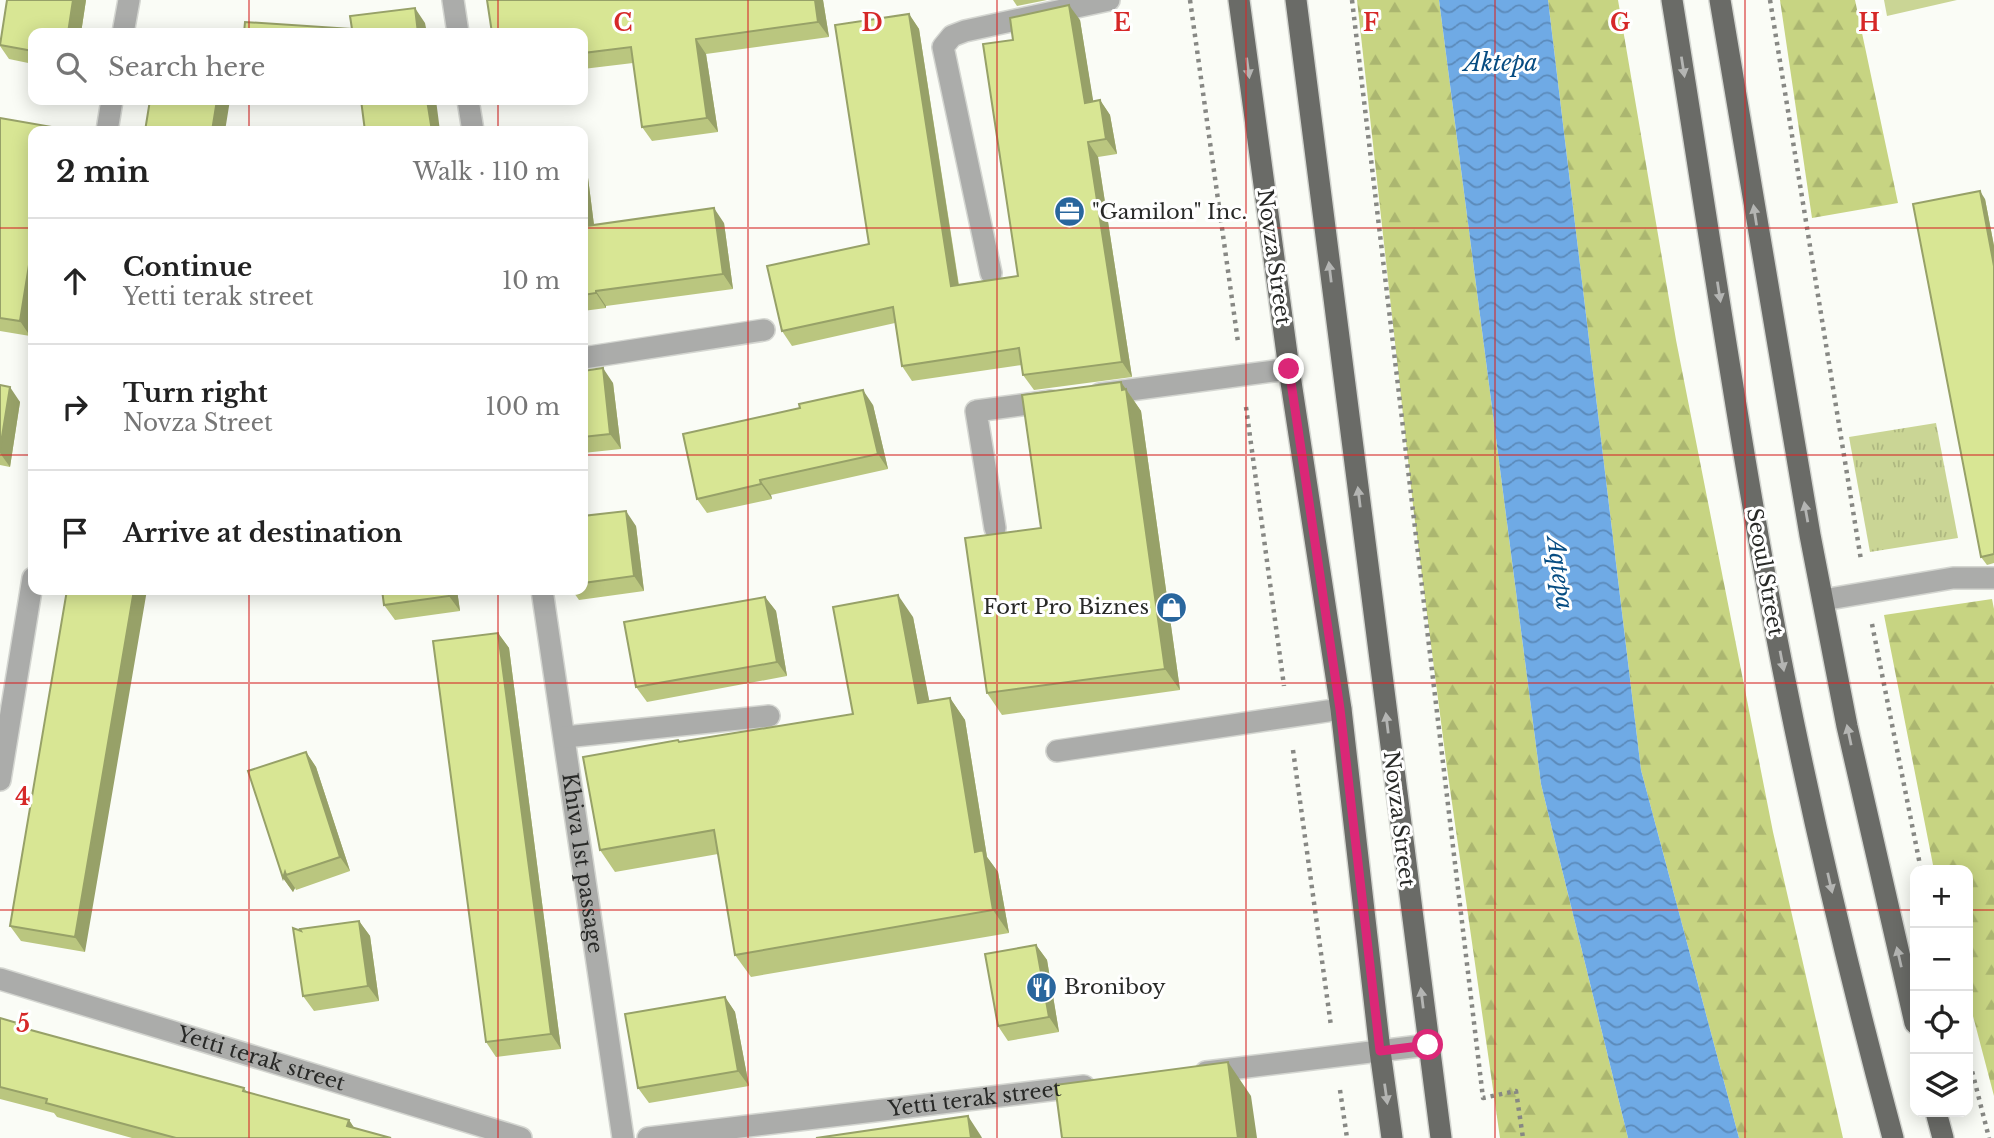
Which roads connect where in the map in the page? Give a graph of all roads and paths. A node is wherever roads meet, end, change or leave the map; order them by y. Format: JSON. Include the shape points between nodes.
{"nodes":[{"id":1,"x":129,"y":0,"type":"edge"},
{"id":2,"x":453,"y":0,"type":"edge"},
{"id":3,"x":1108,"y":0,"type":"edge"},
{"id":4,"x":1190,"y":0,"type":"edge"},
{"id":5,"x":1239,"y":0,"type":"edge"},
{"id":6,"x":1296,"y":0,"type":"edge"},
{"id":7,"x":1352,"y":0,"type":"edge"},
{"id":8,"x":1672,"y":0,"type":"edge"},
{"id":9,"x":1720,"y":0,"type":"edge"},
{"id":10,"x":1770,"y":0,"type":"edge"},
{"id":11,"x":124,"y":28,"type":"edge"},
{"id":12,"x":457,"y":28,"type":"edge"},
{"id":13,"x":111,"y":105,"type":"edge"},
{"id":14,"x":469,"y":105,"type":"edge"},
{"id":15,"x":108,"y":126,"type":"edge"},
{"id":16,"x":472,"y":126,"type":"edge"},
{"id":17,"x":991,"y":273,"type":"dead end"},
{"id":18,"x":764,"y":330,"type":"dead end"},
{"id":19,"x":588,"y":358,"type":"edge"},
{"id":20,"x":1289,"y":369,"type":"junction"},
{"id":21,"x":1242,"y":376,"type":"junction"},
{"id":22,"x":995,"y":528,"type":"dead end"},
{"id":23,"x":1994,"y":578,"type":"edge"},
{"id":24,"x":1866,"y":593,"type":"junction"},
{"id":25,"x":30,"y":595,"type":"edge"},
{"id":26,"x":543,"y":595,"type":"edge"},
{"id":27,"x":1823,"y":600,"type":"junction"},
{"id":28,"x":1340,"y":709,"type":"junction"},
{"id":29,"x":769,"y":716,"type":"dead end"},
{"id":30,"x":1289,"y":716,"type":"junction"},
{"id":31,"x":565,"y":737,"type":"junction"},
{"id":32,"x":1057,"y":751,"type":"dead end"},
{"id":33,"x":0,"y":780,"type":"edge"},
{"id":34,"x":1920,"y":865,"type":"edge"},
{"id":35,"x":0,"y":979,"type":"edge"},
{"id":36,"x":1910,"y":1001,"type":"edge"},
{"id":37,"x":1428,"y":1045,"type":"junction"},
{"id":38,"x":1380,"y":1051,"type":"junction"},
{"id":39,"x":1335,"y":1056,"type":"junction"},
{"id":40,"x":1184,"y":1074,"type":"edge"},
{"id":41,"x":1973,"y":1075,"type":"edge"},
{"id":42,"x":1101,"y":1084,"type":"edge"},
{"id":43,"x":1938,"y":1117,"type":"edge"},
{"id":44,"x":521,"y":1138,"type":"edge"},
{"id":45,"x":623,"y":1138,"type":"edge"},
{"id":46,"x":648,"y":1138,"type":"edge"},
{"id":47,"x":1347,"y":1138,"type":"edge"},
{"id":48,"x":1392,"y":1138,"type":"edge"},
{"id":49,"x":1441,"y":1138,"type":"edge"},
{"id":50,"x":1522,"y":1138,"type":"edge"},
{"id":51,"x":1893,"y":1138,"type":"edge"},
{"id":52,"x":1944,"y":1138,"type":"edge"},
{"id":53,"x":1989,"y":1138,"type":"edge"}],
"edges":[{"from":1,"to":11,"type":"street"},
{"from":2,"to":12,"type":"street"},
{"from":3,"to":17,"type":"street","via":[[965,31],[952,36],[943,47]]},
{"from":4,"to":21,"type":"path"},
{"from":5,"to":20,"type":"main road","name":"Novza Street","one_way":true},
{"from":37,"to":6,"type":"main road","name":"Novza Street","one_way":true},
{"from":7,"to":50,"type":"path","via":[[1483,1098],[1516,1091]]},
{"from":8,"to":51,"type":"main road","name":"Seoul Street","one_way":true,"via":[[1758,540],[1795,730]]},
{"from":27,"to":9,"type":"main road","one_way":true},
{"from":10,"to":24,"type":"path"},
{"from":13,"to":15,"type":"street"},
{"from":14,"to":16,"type":"street"},
{"from":18,"to":19,"type":"street"},
{"from":20,"to":21,"type":"street"},
{"from":20,"to":28,"type":"main road","name":"Novza Street"},
{"from":21,"to":22,"type":"street","via":[[976,411]]},
{"from":21,"to":30,"type":"path"},
{"from":23,"to":24,"type":"street","via":[[1953,578]]},
{"from":24,"to":27,"type":"street"},
{"from":24,"to":34,"type":"path"},
{"from":25,"to":33,"type":"street"},
{"from":26,"to":31,"type":"street","name":"Khiva 1st passage"},
{"from":36,"to":27,"type":"main road","one_way":true},
{"from":28,"to":30,"type":"street"},
{"from":28,"to":38,"type":"main road","name":"Novza Street"},
{"from":29,"to":31,"type":"street"},
{"from":30,"to":32,"type":"street"},
{"from":30,"to":39,"type":"path"},
{"from":31,"to":45,"type":"street","name":"Khiva 1st passage"},
{"from":35,"to":44,"type":"street","name":"Yetti terak street"},
{"from":37,"to":38,"type":"street"},
{"from":37,"to":49,"type":"main road","name":"Novza Street"},
{"from":38,"to":39,"type":"street"},
{"from":38,"to":48,"type":"main road","name":"Novza Street","one_way":true},
{"from":39,"to":40,"type":"street"},
{"from":39,"to":47,"type":"path"},
{"from":41,"to":53,"type":"path"},
{"from":42,"to":46,"type":"street","name":"Yetti terak street"},
{"from":43,"to":52,"type":"main road"}]}
